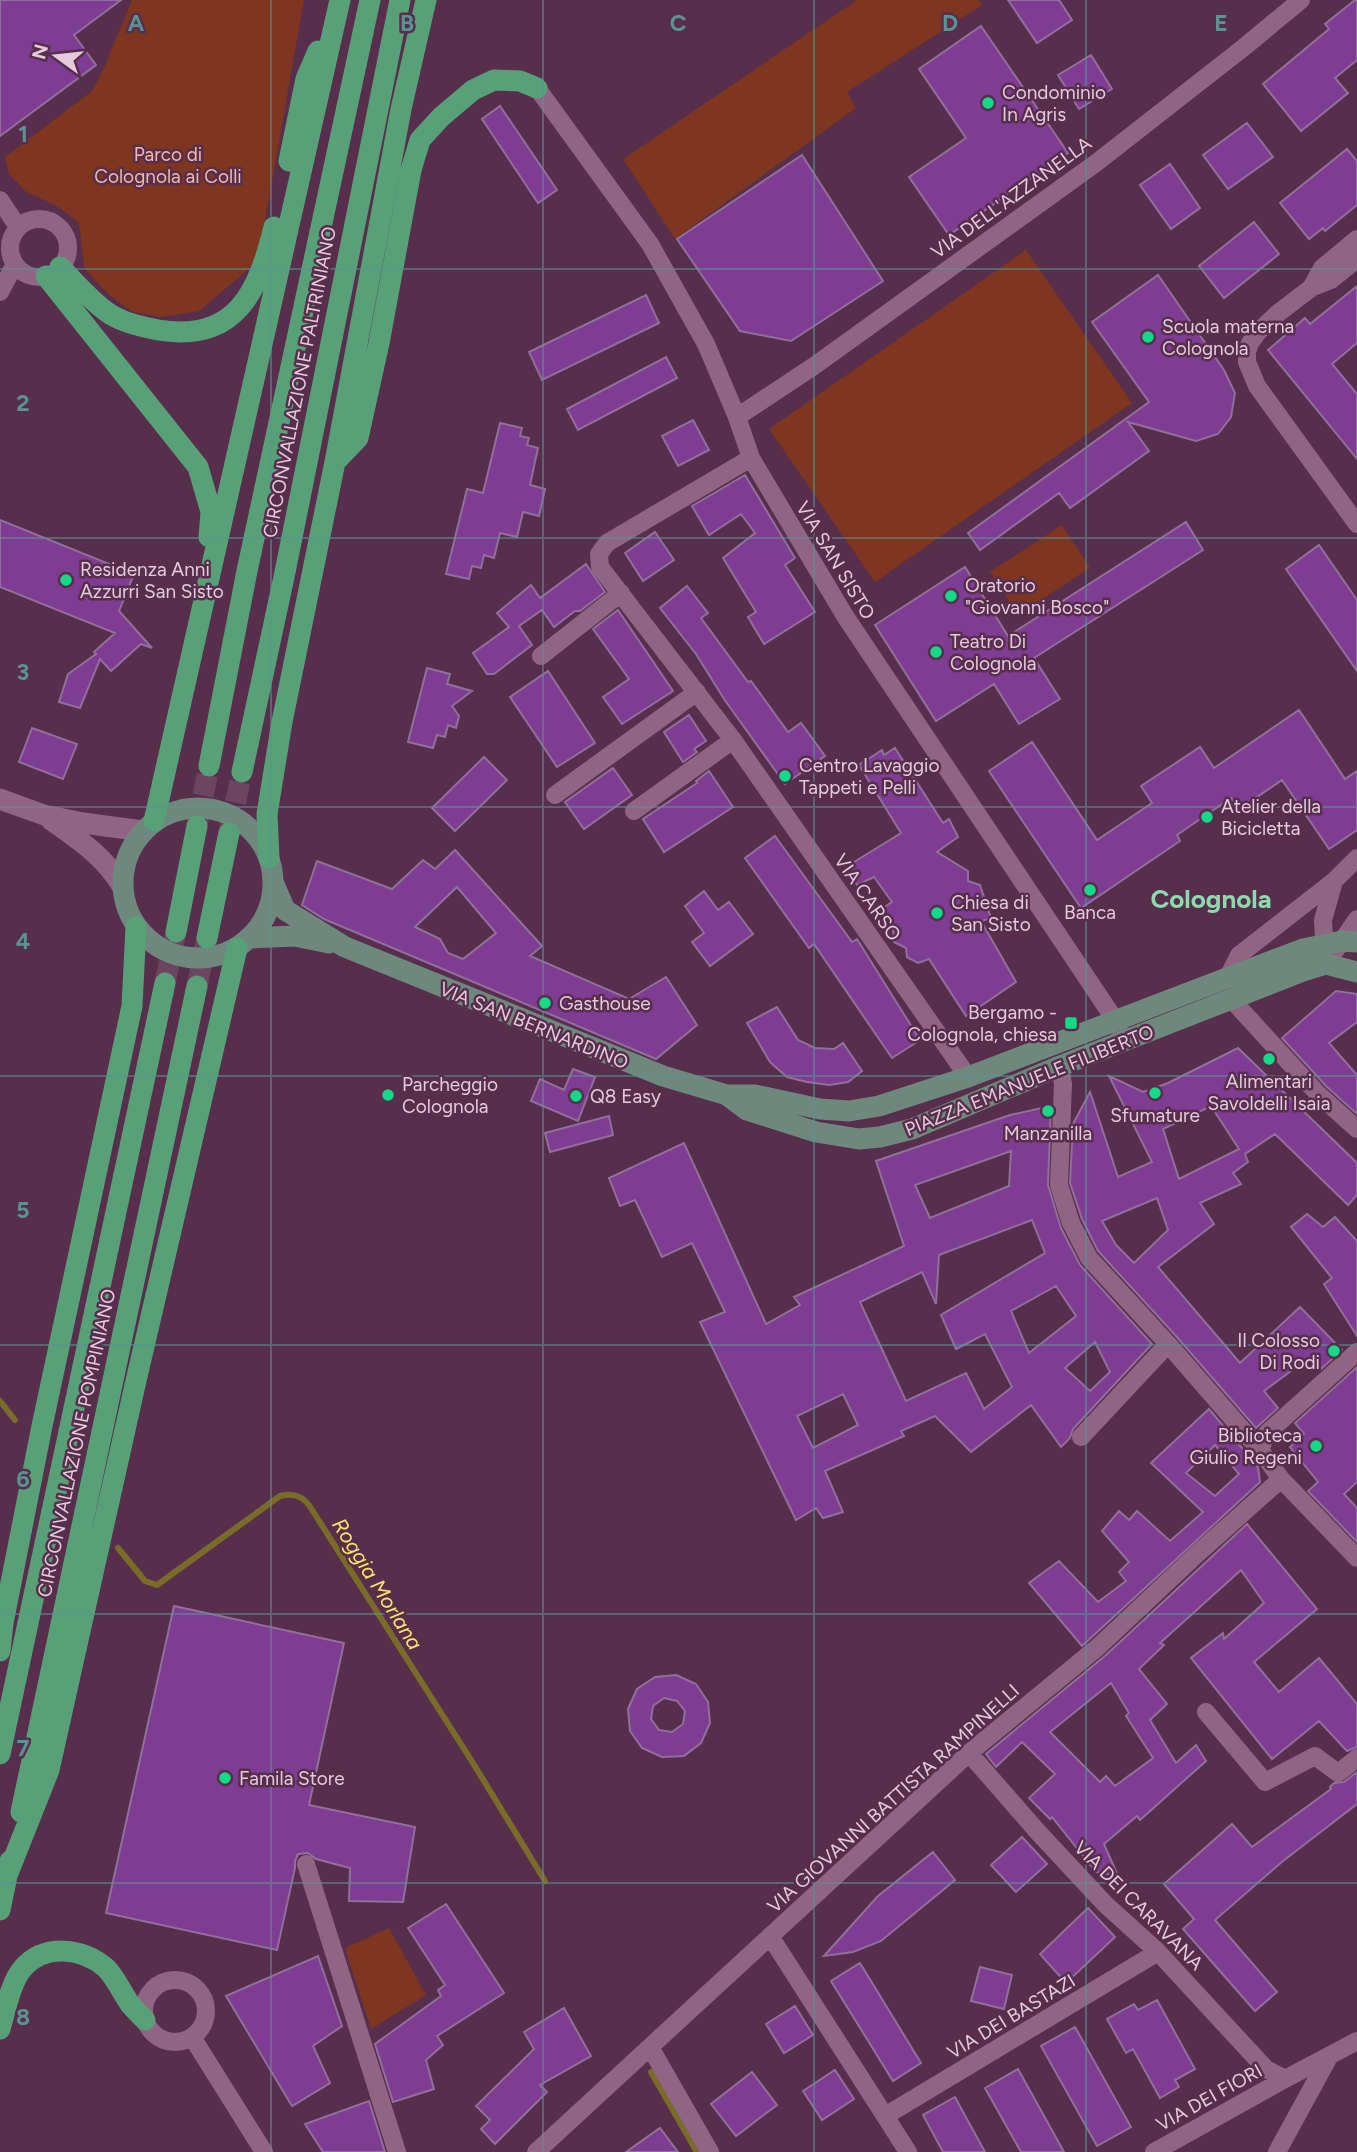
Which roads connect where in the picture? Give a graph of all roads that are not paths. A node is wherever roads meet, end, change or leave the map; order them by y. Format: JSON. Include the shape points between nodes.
{"nodes":[{"id":1,"x":340,"y":0,"type":"edge"},
{"id":2,"x":370,"y":0,"type":"edge"},
{"id":3,"x":400,"y":0,"type":"edge"},
{"id":4,"x":426,"y":0,"type":"edge"},
{"id":5,"x":1301,"y":0,"type":"edge"},
{"id":6,"x":537,"y":89,"type":"joint"},
{"id":7,"x":0,"y":200,"type":"edge"},
{"id":8,"x":18,"y":227,"type":"junction"},
{"id":9,"x":1357,"y":239,"type":"edge"},
{"id":10,"x":1357,"y":259,"type":"edge"},
{"id":11,"x":15,"y":264,"type":"junction"},
{"id":12,"x":53,"y":271,"type":"junction"},
{"id":13,"x":367,"y":286,"type":"junction"},
{"id":14,"x":1311,"y":288,"type":"junction"},
{"id":15,"x":0,"y":292,"type":"edge"},
{"id":16,"x":379,"y":343,"type":"junction"},
{"id":17,"x":737,"y":417,"type":"junction"},
{"id":18,"x":751,"y":458,"type":"junction"},
{"id":19,"x":335,"y":462,"type":"junction"},
{"id":20,"x":1357,"y":524,"type":"edge"},
{"id":21,"x":621,"y":593,"type":"junction"},
{"id":22,"x":195,"y":639,"type":"junction"},
{"id":23,"x":541,"y":656,"type":"dead end"},
{"id":24,"x":696,"y":692,"type":"junction"},
{"id":25,"x":733,"y":740,"type":"junction"},
{"id":26,"x":209,"y":765,"type":"tunnel mouth"},
{"id":27,"x":242,"y":772,"type":"tunnel mouth"},
{"id":28,"x":555,"y":795,"type":"dead end"},
{"id":29,"x":0,"y":799,"type":"edge"},
{"id":30,"x":634,"y":811,"type":"dead end"},
{"id":31,"x":44,"y":815,"type":"junction"},
{"id":32,"x":154,"y":822,"type":"junction"},
{"id":33,"x":197,"y":826,"type":"tunnel mouth"},
{"id":34,"x":239,"y":830,"type":"junction"},
{"id":35,"x":269,"y":858,"type":"junction"},
{"id":36,"x":1357,"y":859,"type":"edge"},
{"id":37,"x":1334,"y":881,"type":"junction"},
{"id":38,"x":273,"y":882,"type":"junction"},
{"id":39,"x":122,"y":886,"type":"junction"},
{"id":40,"x":1357,"y":919,"type":"edge"},
{"id":41,"x":140,"y":931,"type":"junction"},
{"id":42,"x":176,"y":932,"type":"tunnel mouth"},
{"id":43,"x":207,"y":938,"type":"tunnel mouth"},
{"id":44,"x":237,"y":947,"type":"junction"},
{"id":45,"x":345,"y":947,"type":"junction"},
{"id":46,"x":1337,"y":948,"type":"edge"},
{"id":47,"x":1357,"y":972,"type":"edge"},
{"id":48,"x":1228,"y":977,"type":"junction"},
{"id":49,"x":165,"y":983,"type":"tunnel mouth"},
{"id":50,"x":197,"y":986,"type":"tunnel mouth"},
{"id":51,"x":1231,"y":1000,"type":"junction"},
{"id":52,"x":1115,"y":1020,"type":"junction"},
{"id":53,"x":1124,"y":1041,"type":"junction"},
{"id":54,"x":1060,"y":1066,"type":"junction"},
{"id":55,"x":968,"y":1077,"type":"junction"},
{"id":56,"x":727,"y":1095,"type":"junction"},
{"id":57,"x":1357,"y":1129,"type":"edge"},
{"id":58,"x":1168,"y":1344,"type":"junction"},
{"id":59,"x":1357,"y":1352,"type":"edge"},
{"id":60,"x":1081,"y":1437,"type":"dead end"},
{"id":61,"x":1260,"y":1450,"type":"junction"},
{"id":62,"x":1281,"y":1479,"type":"junction"},
{"id":63,"x":1357,"y":1558,"type":"edge"},
{"id":64,"x":0,"y":1651,"type":"edge"},
{"id":65,"x":1206,"y":1712,"type":"dead end"},
{"id":66,"x":969,"y":1753,"type":"junction"},
{"id":67,"x":0,"y":1754,"type":"edge"},
{"id":68,"x":1357,"y":1758,"type":"edge"},
{"id":69,"x":306,"y":1864,"type":"dead end"},
{"id":70,"x":8,"y":1873,"type":"junction"},
{"id":71,"x":0,"y":1910,"type":"edge"},
{"id":72,"x":770,"y":1936,"type":"junction"},
{"id":73,"x":1158,"y":1952,"type":"junction"},
{"id":74,"x":145,"y":2020,"type":"junction"},
{"id":75,"x":0,"y":2029,"type":"edge"},
{"id":76,"x":192,"y":2037,"type":"junction"},
{"id":77,"x":1357,"y":2041,"type":"edge"},
{"id":78,"x":650,"y":2047,"type":"junction"},
{"id":79,"x":1329,"y":2057,"type":"junction"},
{"id":80,"x":1285,"y":2079,"type":"junction"},
{"id":81,"x":885,"y":2116,"type":"junction"},
{"id":82,"x":264,"y":2152,"type":"edge"},
{"id":83,"x":397,"y":2152,"type":"edge"},
{"id":84,"x":536,"y":2152,"type":"edge"},
{"id":85,"x":710,"y":2152,"type":"edge"},
{"id":86,"x":908,"y":2152,"type":"edge"},
{"id":87,"x":1154,"y":2152,"type":"edge"},
{"id":88,"x":1277,"y":2152,"type":"edge"}],
"edges":[{"from":1,"to":12,"type":"highway","via":[[306,79],[267,253],[254,290],[236,313],[195,332],[148,328],[108,314]]},
{"from":1,"to":22,"type":"highway"},
{"from":2,"to":26,"type":"highway","name":"CIRCONVALLAZIONE PALTRINIANO"},
{"from":3,"to":27,"type":"highway","name":"CIRCONVALLAZIONE PALTRINIANO"},
{"from":4,"to":13,"type":"highway"},
{"from":5,"to":17,"type":"street","name":"VIA DELL'AZZANELLA","via":[[1096,163]]},
{"from":6,"to":16,"type":"highway","via":[[520,80],[494,80],[473,90],[420,140]]},
{"from":6,"to":17,"type":"street","name":"VIA SAN SISTO","via":[[650,244],[706,344]]},
{"from":7,"to":8,"type":"street"},
{"from":8,"to":11,"type":"street","via":[[10,241]]},
{"from":8,"to":12,"type":"street","via":[[46,219],[62,230],[68,249]]},
{"from":9,"to":14,"type":"street","via":[[1322,268]]},
{"from":10,"to":14,"type":"street","via":[[1331,280]]},
{"from":11,"to":12,"type":"street","via":[[29,275]]},
{"from":11,"to":15,"type":"street"},
{"from":12,"to":22,"type":"highway","via":[[198,467],[211,512]]},
{"from":13,"to":16,"type":"highway"},
{"from":13,"to":19,"type":"highway"},
{"from":14,"to":20,"type":"street","via":[[1258,332],[1250,343],[1247,362],[1256,386]]},
{"from":16,"to":19,"type":"highway","via":[[358,439]]},
{"from":17,"to":18,"type":"street","name":"VIA SAN SISTO"},
{"from":18,"to":21,"type":"street","name":"VIA CARSO","via":[[607,543],[599,554],[600,567]]},
{"from":18,"to":52,"type":"street","name":"VIA SAN SISTO","via":[[845,616]]},
{"from":19,"to":35,"type":"highway","via":[[269,796]]},
{"from":21,"to":23,"type":"street"},
{"from":21,"to":24,"type":"street","name":"VIA CARSO"},
{"from":22,"to":32,"type":"highway"},
{"from":24,"to":25,"type":"street","name":"VIA CARSO"},
{"from":24,"to":28,"type":"street"},
{"from":25,"to":30,"type":"street"},
{"from":25,"to":55,"type":"street","name":"VIA CARSO"},
{"from":29,"to":31,"type":"main road","name":"VIA SAN BERNARDINO"},
{"from":31,"to":32,"type":"main road","name":"VIA SAN BERNARDINO","via":[[129,828]]},
{"from":31,"to":39,"type":"main road","name":"VIA SAN BERNARDINO","via":[[88,845]]},
{"from":32,"to":34,"type":"main road","name":"VIA SAN BERNARDINO","via":[[194,807],[232,815]]},
{"from":32,"to":39,"type":"main road","name":"VIA SAN BERNARDINO","via":[[129,851]]},
{"from":33,"to":42,"type":"highway"},
{"from":34,"to":35,"type":"main road","name":"VIA SAN BERNARDINO","via":[[258,837]]},
{"from":34,"to":43,"type":"highway","via":[[217,890]]},
{"from":35,"to":38,"type":"main road","name":"VIA SAN BERNARDINO"},
{"from":36,"to":37,"type":"street"},
{"from":37,"to":46,"type":"street","via":[[1323,920]]},
{"from":37,"to":48,"type":"street","via":[[1239,955]]},
{"from":38,"to":44,"type":"main road","name":"VIA SAN BERNARDINO","via":[[264,919]]},
{"from":38,"to":45,"type":"main road","name":"VIA SAN BERNARDINO","via":[[285,910]]},
{"from":39,"to":41,"type":"main road","name":"VIA SAN BERNARDINO","via":[[128,914]]},
{"from":40,"to":46,"type":"street"},
{"from":41,"to":44,"type":"main road","name":"VIA SAN BERNARDINO","via":[[161,949],[181,957],[203,958]]},
{"from":41,"to":64,"type":"highway","via":[[132,1006],[42,1426]]},
{"from":44,"to":45,"type":"main road","name":"VIA SAN BERNARDINO","via":[[295,936]]},
{"from":44,"to":70,"type":"highway","via":[[48,1770]]},
{"from":45,"to":56,"type":"main road","name":"VIA SAN BERNARDINO","via":[[663,1076]]},
{"from":46,"to":47,"type":"main road"},
{"from":46,"to":48,"type":"main road","name":"PIAZZA EMANUELE FILIBERTO","via":[[1303,949]]},
{"from":46,"to":51,"type":"main road","name":"PIAZZA EMANUELE FILIBERTO","via":[[1303,971]]},
{"from":48,"to":52,"type":"main road","name":"PIAZZA EMANUELE FILIBERTO"},
{"from":49,"to":67,"type":"highway","name":"CIRCONVALLAZIONE POMPINIANO"},
{"from":50,"to":70,"type":"highway","name":"CIRCONVALLAZIONE POMPINIANO"},
{"from":51,"to":53,"type":"main road","name":"PIAZZA EMANUELE FILIBERTO"},
{"from":51,"to":57,"type":"street"},
{"from":52,"to":53,"type":"street","name":"VIA SAN SISTO"},
{"from":52,"to":55,"type":"main road","name":"PIAZZA EMANUELE FILIBERTO"},
{"from":53,"to":54,"type":"main road","name":"PIAZZA EMANUELE FILIBERTO"},
{"from":54,"to":56,"type":"main road","name":"PIAZZA EMANUELE FILIBERTO","via":[[912,1129],[859,1139],[816,1132],[747,1110]]},
{"from":54,"to":58,"type":"street","via":[[1059,1185],[1071,1223],[1088,1258]]},
{"from":55,"to":56,"type":"main road","name":"PIAZZA EMANUELE FILIBERTO","via":[[849,1111],[755,1095]]},
{"from":58,"to":60,"type":"street"},
{"from":58,"to":61,"type":"street"},
{"from":59,"to":61,"type":"street","via":[[1267,1433]]},
{"from":61,"to":62,"type":"street"},
{"from":62,"to":63,"type":"street"},
{"from":62,"to":66,"type":"street","name":"VIA GIOVANNI BATTISTA RAMPINELLI","via":[[1098,1647]]},
{"from":65,"to":68,"type":"street","via":[[1265,1782],[1315,1756],[1338,1773]]},
{"from":66,"to":72,"type":"street","name":"VIA GIOVANNI BATTISTA RAMPINELLI"},
{"from":66,"to":73,"type":"street","name":"VIA DEI CARAVANA","via":[[1105,1904]]},
{"from":69,"to":83,"type":"street"},
{"from":70,"to":71,"type":"highway","name":"CIRCONVALLAZIONE POMPINIANO"},
{"from":72,"to":78,"type":"street","name":"VIA GIOVANNI BATTISTA RAMPINELLI"},
{"from":72,"to":81,"type":"street"},
{"from":73,"to":80,"type":"street","name":"VIA DEI CARAVANA","via":[[1266,2069]]},
{"from":73,"to":81,"type":"street","name":"VIA DEI BASTAZI"},
{"from":74,"to":75,"type":"highway","via":[[109,1971],[93,1958],[64,1950],[34,1959],[21,1969]]},
{"from":74,"to":76,"type":"street","via":[[162,2039],[183,2042]]},
{"from":74,"to":76,"type":"street","via":[[146,1999],[152,1990],[168,1980],[187,1982],[201,1994],[206,2010],[200,2030]]},
{"from":76,"to":82,"type":"street"},
{"from":77,"to":79,"type":"street","name":"VIA DEI FIORI"},
{"from":78,"to":84,"type":"street","name":"VIA GIOVANNI BATTISTA RAMPINELLI"},
{"from":78,"to":85,"type":"street"},
{"from":79,"to":80,"type":"street","name":"VIA DEI FIORI"},
{"from":79,"to":88,"type":"street"},
{"from":80,"to":87,"type":"street","name":"VIA DEI FIORI"},
{"from":81,"to":86,"type":"street"}]}
